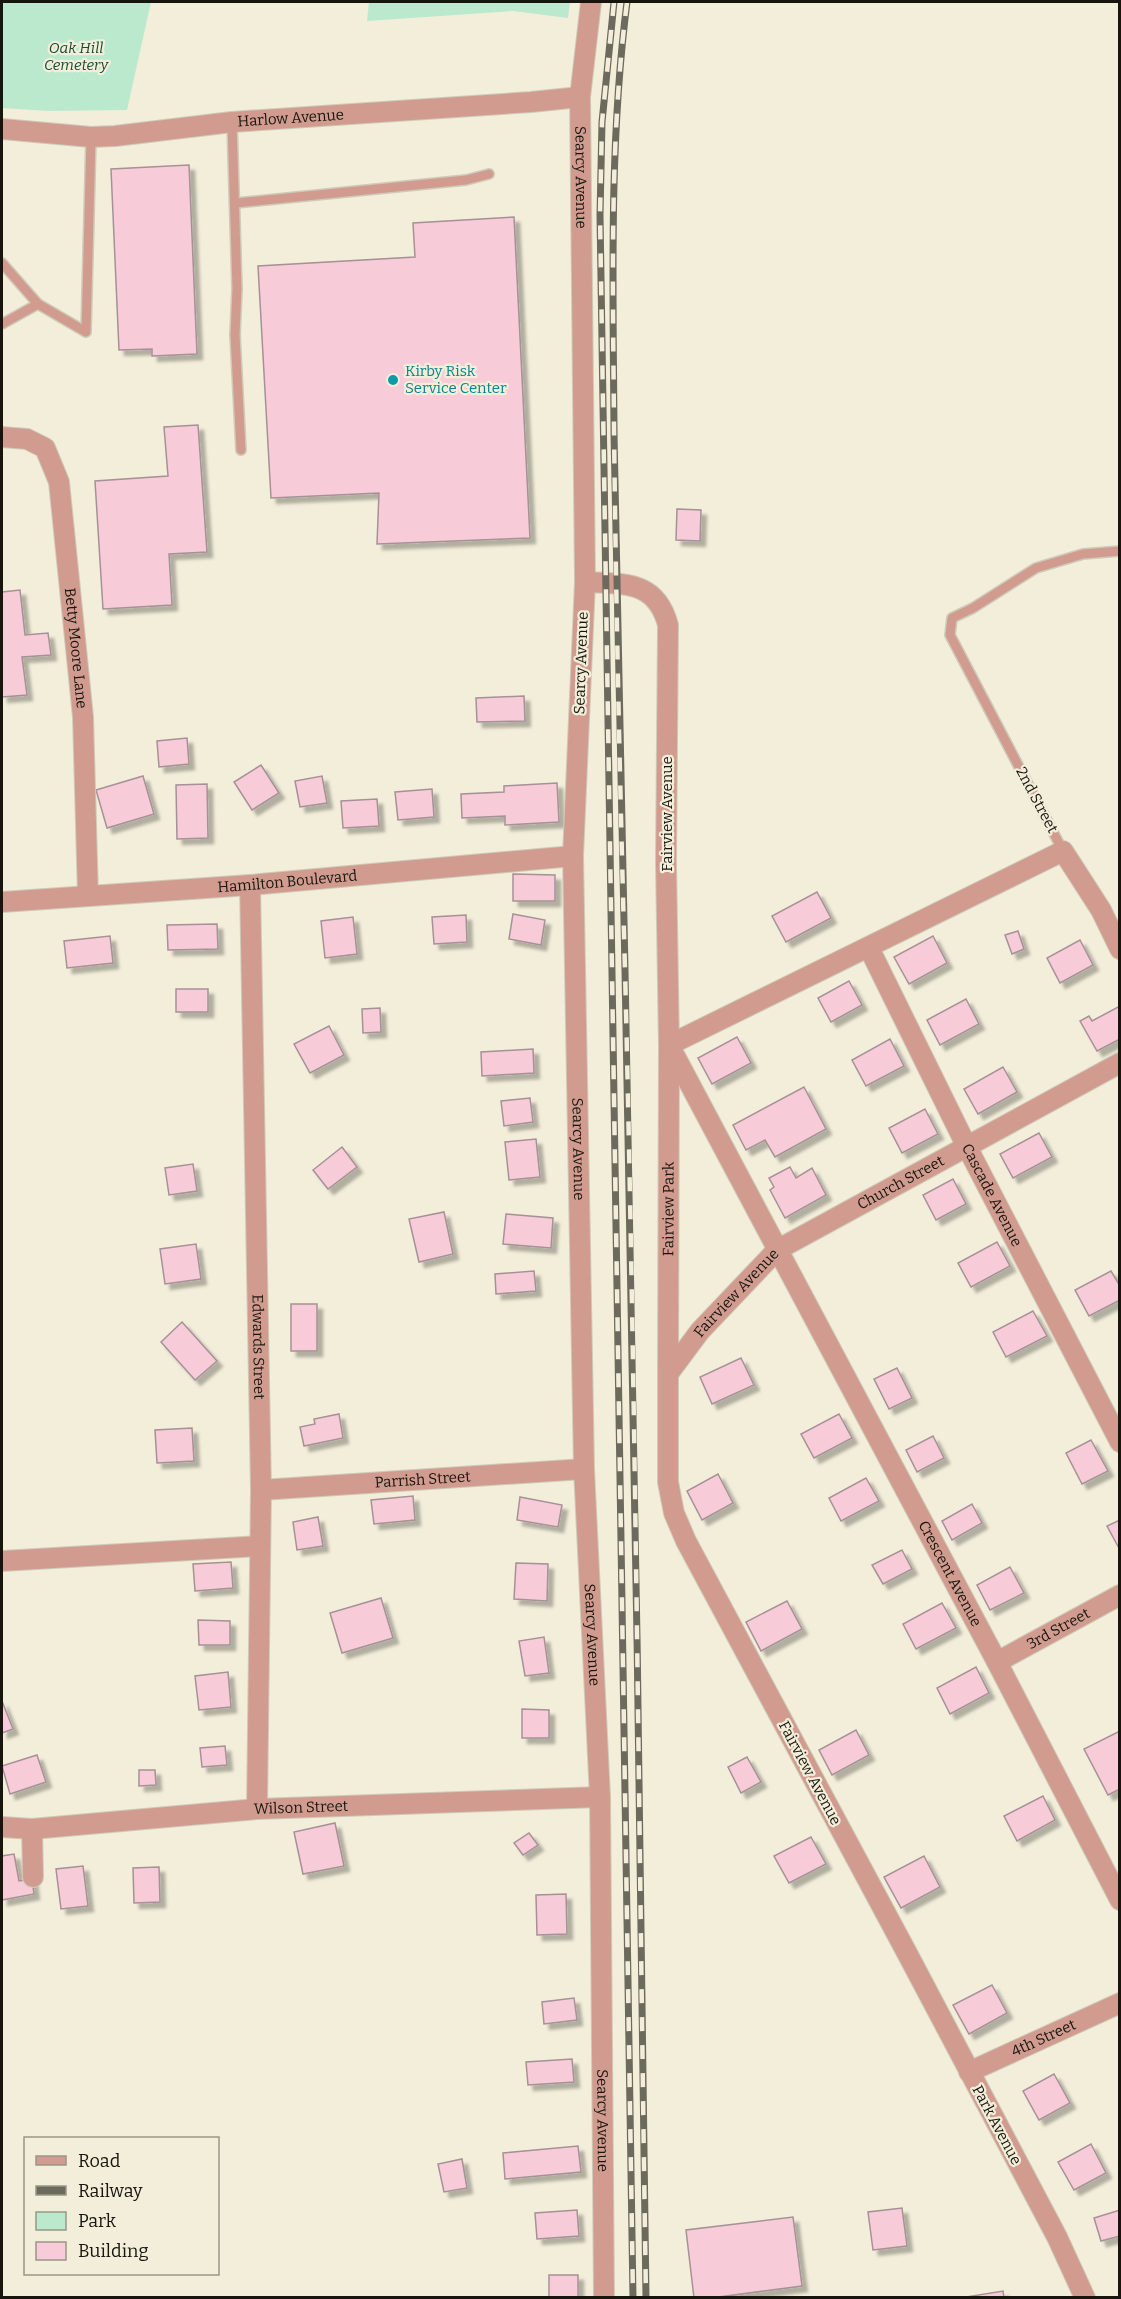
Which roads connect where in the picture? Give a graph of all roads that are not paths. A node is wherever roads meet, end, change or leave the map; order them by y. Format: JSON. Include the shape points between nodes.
{"nodes":[{"id":1,"x":591,"y":2,"type":"edge"},
{"id":2,"x":580,"y":97,"type":"junction"},
{"id":3,"x":232,"y":122,"type":"junction"},
{"id":4,"x":2,"y":129,"type":"edge"},
{"id":5,"x":91,"y":137,"type":"junction"},
{"id":6,"x":489,"y":174,"type":"dead end"},
{"id":7,"x":236,"y":203,"type":"junction"},
{"id":8,"x":2,"y":263,"type":"edge"},
{"id":9,"x":38,"y":304,"type":"junction"},
{"id":10,"x":2,"y":324,"type":"edge"},
{"id":11,"x":2,"y":437,"type":"edge"},
{"id":12,"x":241,"y":450,"type":"dead end"},
{"id":13,"x":1119,"y":552,"type":"edge"},
{"id":14,"x":585,"y":582,"type":"junction"},
{"id":15,"x":1063,"y":851,"type":"junction"},
{"id":16,"x":573,"y":856,"type":"junction"},
{"id":17,"x":250,"y":885,"type":"junction"},
{"id":18,"x":88,"y":896,"type":"junction"},
{"id":19,"x":2,"y":902,"type":"edge"},
{"id":20,"x":869,"y":948,"type":"junction"},
{"id":21,"x":1119,"y":949,"type":"edge"},
{"id":22,"x":669,"y":1045,"type":"junction"},
{"id":23,"x":1119,"y":1063,"type":"edge"},
{"id":24,"x":966,"y":1145,"type":"junction"},
{"id":25,"x":777,"y":1250,"type":"junction"},
{"id":26,"x":668,"y":1374,"type":"junction"},
{"id":27,"x":1119,"y":1442,"type":"edge"},
{"id":28,"x":584,"y":1469,"type":"junction"},
{"id":29,"x":261,"y":1490,"type":"junction"},
{"id":30,"x":259,"y":1546,"type":"junction"},
{"id":31,"x":2,"y":1561,"type":"edge"},
{"id":32,"x":1119,"y":1595,"type":"edge"},
{"id":33,"x":997,"y":1662,"type":"junction"},
{"id":34,"x":600,"y":1797,"type":"junction"},
{"id":35,"x":257,"y":1809,"type":"junction"},
{"id":36,"x":2,"y":1827,"type":"edge"},
{"id":37,"x":32,"y":1829,"type":"junction"},
{"id":38,"x":33,"y":1877,"type":"dead end"},
{"id":39,"x":1119,"y":1900,"type":"edge"},
{"id":40,"x":907,"y":1953,"type":"joint"},
{"id":41,"x":1119,"y":2003,"type":"edge"},
{"id":42,"x":969,"y":2072,"type":"junction"},
{"id":43,"x":604,"y":2298,"type":"edge"},
{"id":44,"x":1085,"y":2298,"type":"edge"}],
"edges":[{"from":1,"to":2,"type":"street","name":"Searcy Avenue"},
{"from":2,"to":3,"type":"street","name":"Harlow Avenue"},
{"from":2,"to":14,"type":"street","name":"Searcy Avenue"},
{"from":3,"to":5,"type":"street","name":"Harlow Avenue"},
{"from":3,"to":7,"type":"lane"},
{"from":4,"to":5,"type":"street","name":"Harlow Avenue"},
{"from":5,"to":9,"type":"lane","via":[[86,332]]},
{"from":6,"to":7,"type":"lane","via":[[466,180]]},
{"from":7,"to":12,"type":"lane","via":[[234,335]]},
{"from":8,"to":9,"type":"lane"},
{"from":9,"to":10,"type":"lane"},
{"from":11,"to":18,"type":"street","name":"Betty Moore Lane","via":[[27,439],[45,448],[59,482],[83,717]]},
{"from":13,"to":15,"type":"lane","name":"2nd Street","via":[[1083,554],[1036,568],[952,618],[950,635]]},
{"from":14,"to":16,"type":"street","name":"Searcy Avenue"},
{"from":14,"to":22,"type":"street","name":"Fairview Avenue","via":[[638,587],[656,598],[668,625]]},
{"from":15,"to":20,"type":"street","name":"2nd Street"},
{"from":15,"to":21,"type":"street","via":[[1101,910]]},
{"from":16,"to":17,"type":"street","name":"Hamilton Boulevard"},
{"from":16,"to":28,"type":"street","name":"Searcy Avenue"},
{"from":17,"to":18,"type":"street","name":"Hamilton Boulevard"},
{"from":17,"to":29,"type":"street","name":"Edwards Street"},
{"from":18,"to":19,"type":"street","name":"Hamilton Boulevard"},
{"from":20,"to":22,"type":"street","name":"2nd Street"},
{"from":20,"to":24,"type":"street","name":"Cascade Avenue"},
{"from":22,"to":25,"type":"street","name":"Fairview Avenue"},
{"from":22,"to":26,"type":"street","name":"Fairview Park"},
{"from":23,"to":24,"type":"street","name":"Church Street"},
{"from":24,"to":25,"type":"street","name":"Church Street"},
{"from":24,"to":27,"type":"street","name":"Cascade Avenue"},
{"from":25,"to":26,"type":"street","name":"Fairview Avenue","via":[[700,1331]]},
{"from":25,"to":33,"type":"street","name":"Crescent Avenue"},
{"from":26,"to":40,"type":"street","name":"Fairview Avenue","via":[[668,1482],[674,1513]]},
{"from":28,"to":29,"type":"street","name":"Parrish Street"},
{"from":28,"to":34,"type":"street","name":"Searcy Avenue"},
{"from":29,"to":30,"type":"street","name":"Edwards Street"},
{"from":30,"to":31,"type":"street"},
{"from":30,"to":35,"type":"street","name":"Edwards Street"},
{"from":32,"to":33,"type":"street","name":"3rd Street"},
{"from":33,"to":39,"type":"street","name":"Crescent Avenue"},
{"from":34,"to":35,"type":"street","name":"Wilson Street"},
{"from":34,"to":43,"type":"street","name":"Searcy Avenue"},
{"from":35,"to":37,"type":"street","name":"Wilson Street"},
{"from":36,"to":37,"type":"street","name":"Wilson Street"},
{"from":37,"to":38,"type":"street"},
{"from":40,"to":42,"type":"street","name":"Park Avenue"},
{"from":41,"to":42,"type":"street","name":"4th Street"},
{"from":42,"to":44,"type":"street","name":"Park Avenue"}]}
